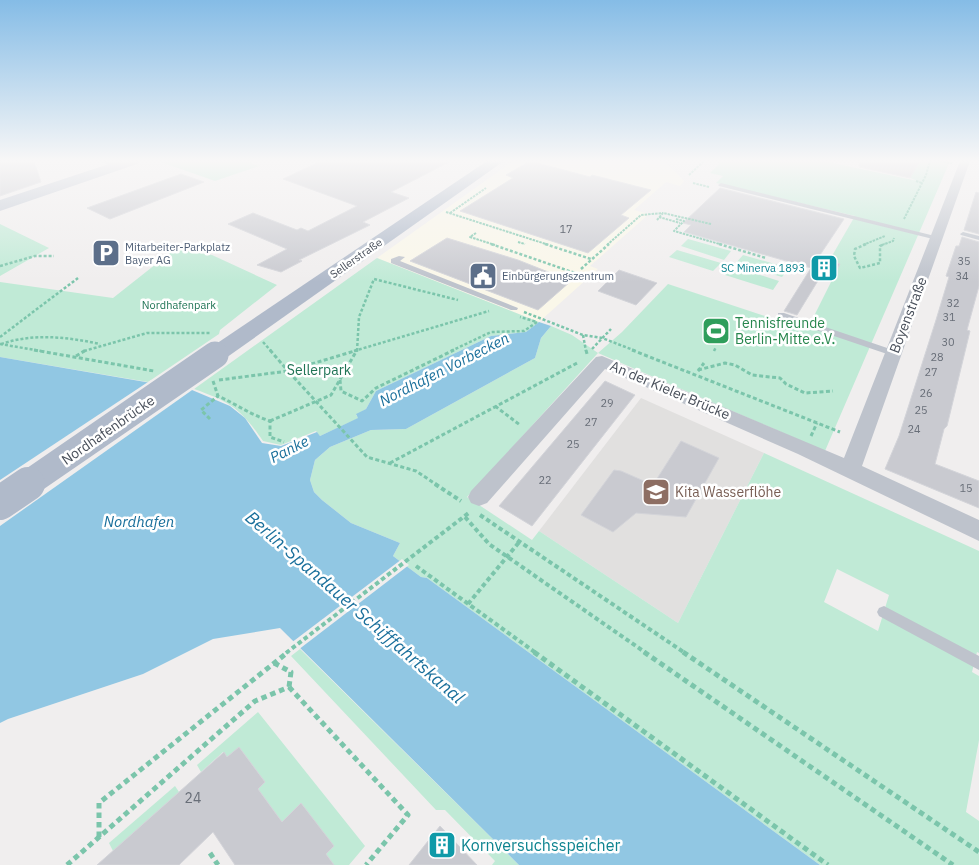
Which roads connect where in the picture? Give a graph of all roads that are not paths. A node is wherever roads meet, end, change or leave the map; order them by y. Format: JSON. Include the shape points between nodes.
{"nodes":[{"id":1,"x":13,"y":201,"type":"edge"},
{"id":2,"x":440,"y":201,"type":"edge"},
{"id":3,"x":784,"y":201,"type":"edge"},
{"id":4,"x":947,"y":201,"type":"edge"},
{"id":5,"x":0,"y":206,"type":"edge"},
{"id":6,"x":963,"y":234,"type":"dead end"},
{"id":7,"x":937,"y":238,"type":"junction"},
{"id":8,"x":979,"y":238,"type":"edge"},
{"id":9,"x":401,"y":257,"type":"dead end"},
{"id":10,"x":514,"y":308,"type":"dead end"},
{"id":11,"x":781,"y":315,"type":"dead end"},
{"id":12,"x":893,"y":353,"type":"junction"},
{"id":13,"x":212,"y":362,"type":"joint"},
{"id":14,"x":850,"y":469,"type":"junction"},
{"id":15,"x":0,"y":503,"type":"edge"},
{"id":16,"x":476,"y":503,"type":"road end"},
{"id":17,"x":979,"y":531,"type":"edge"},
{"id":18,"x":884,"y":612,"type":"dead end"},
{"id":19,"x":979,"y":663,"type":"edge"}],
"edges":[{"from":1,"to":5,"type":"main road"},
{"from":2,"to":13,"type":"main road","name":"Sellerstraße"},
{"from":3,"to":7,"type":"lane"},
{"from":4,"to":7,"type":"street","name":"Boyenstraße"},
{"from":6,"to":8,"type":"lane"},
{"from":7,"to":12,"type":"street","name":"Boyenstraße"},
{"from":9,"to":10,"type":"lane","via":[[394,261]]},
{"from":11,"to":12,"type":"lane"},
{"from":12,"to":14,"type":"street","name":"Boyenstraße"},
{"from":13,"to":15,"type":"main road","name":"Nordhafenbrücke","bridge":true},
{"from":14,"to":16,"type":"street","name":"An der Kieler Brücke","via":[[594,358],[534,436]]},
{"from":14,"to":17,"type":"street","name":"An der Kieler Brücke"},
{"from":18,"to":19,"type":"lane"}]}
